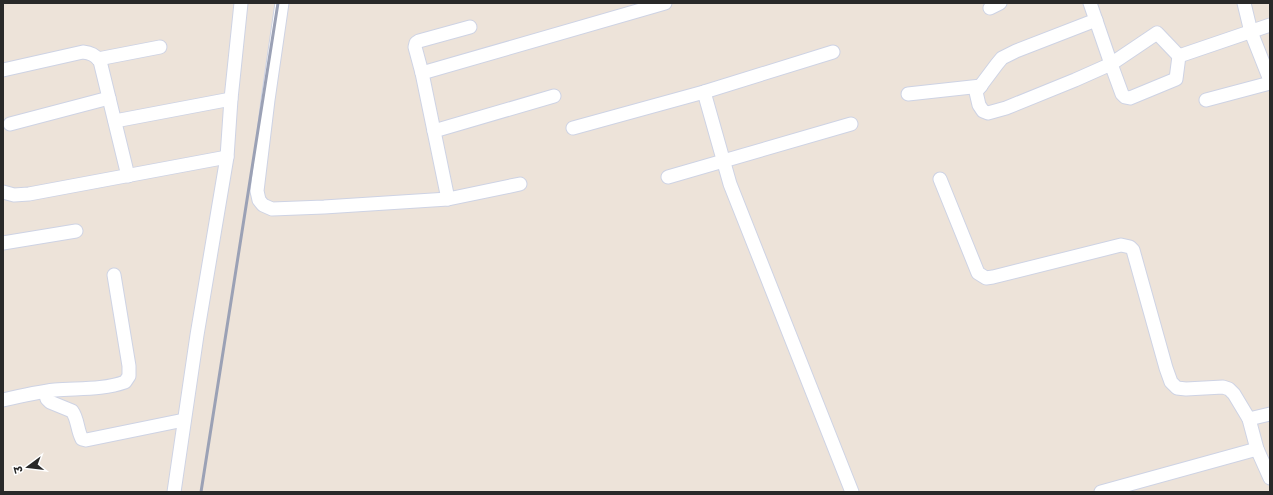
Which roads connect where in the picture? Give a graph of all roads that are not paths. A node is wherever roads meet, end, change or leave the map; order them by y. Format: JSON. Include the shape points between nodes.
{"nodes":[{"id":1,"x":241,"y":3,"type":"edge"},
{"id":2,"x":282,"y":3,"type":"edge"},
{"id":3,"x":665,"y":3,"type":"edge"},
{"id":4,"x":1090,"y":3,"type":"edge"},
{"id":5,"x":1244,"y":3,"type":"edge"},
{"id":6,"x":1096,"y":20,"type":"junction"},
{"id":7,"x":1270,"y":25,"type":"edge"},
{"id":8,"x":470,"y":27,"type":"dead end"},
{"id":9,"x":1250,"y":32,"type":"junction"},
{"id":10,"x":160,"y":47,"type":"dead end"},
{"id":11,"x":833,"y":52,"type":"dead end"},
{"id":12,"x":1179,"y":56,"type":"junction"},
{"id":13,"x":98,"y":59,"type":"junction"},
{"id":14,"x":1111,"y":64,"type":"junction"},
{"id":15,"x":3,"y":70,"type":"edge"},
{"id":16,"x":422,"y":73,"type":"junction"},
{"id":17,"x":1270,"y":82,"type":"edge"},
{"id":18,"x":981,"y":86,"type":"junction"},
{"id":19,"x":704,"y":92,"type":"junction"},
{"id":20,"x":908,"y":94,"type":"dead end"},
{"id":21,"x":554,"y":96,"type":"dead end"},
{"id":22,"x":109,"y":98,"type":"junction"},
{"id":23,"x":231,"y":99,"type":"junction"},
{"id":24,"x":1206,"y":100,"type":"dead end"},
{"id":25,"x":115,"y":121,"type":"junction"},
{"id":26,"x":10,"y":124,"type":"dead end"},
{"id":27,"x":851,"y":124,"type":"dead end"},
{"id":28,"x":573,"y":128,"type":"dead end"},
{"id":29,"x":434,"y":131,"type":"junction"},
{"id":30,"x":227,"y":157,"type":"junction"},
{"id":31,"x":723,"y":160,"type":"junction"},
{"id":32,"x":128,"y":176,"type":"junction"},
{"id":33,"x":668,"y":177,"type":"dead end"},
{"id":34,"x":940,"y":179,"type":"dead end"},
{"id":35,"x":520,"y":184,"type":"dead end"},
{"id":36,"x":3,"y":192,"type":"edge"},
{"id":37,"x":448,"y":199,"type":"junction"},
{"id":38,"x":76,"y":231,"type":"dead end"},
{"id":39,"x":3,"y":243,"type":"edge"},
{"id":40,"x":114,"y":275,"type":"dead end"},
{"id":41,"x":45,"y":392,"type":"junction"},
{"id":42,"x":3,"y":400,"type":"edge"},
{"id":43,"x":1270,"y":414,"type":"edge"},
{"id":44,"x":1249,"y":419,"type":"junction"},
{"id":45,"x":184,"y":420,"type":"junction"},
{"id":46,"x":1257,"y":449,"type":"junction"},
{"id":47,"x":1270,"y":478,"type":"edge"},
{"id":48,"x":174,"y":492,"type":"edge"},
{"id":49,"x":852,"y":492,"type":"edge"},
{"id":50,"x":1101,"y":492,"type":"edge"}],
"edges":[{"from":1,"to":23,"type":"street"},
{"from":2,"to":37,"type":"street","via":[[257,191],[263,205],[272,208],[324,207]]},
{"from":3,"to":16,"type":"street"},
{"from":4,"to":6,"type":"street"},
{"from":5,"to":9,"type":"street"},
{"from":6,"to":14,"type":"street"},
{"from":6,"to":18,"type":"street","via":[[1009,54],[996,64]]},
{"from":7,"to":9,"type":"street"},
{"from":8,"to":16,"type":"street","via":[[419,41],[415,47]]},
{"from":9,"to":12,"type":"street"},
{"from":9,"to":17,"type":"street"},
{"from":10,"to":13,"type":"street"},
{"from":11,"to":19,"type":"street"},
{"from":12,"to":14,"type":"street","via":[[1157,33]]},
{"from":12,"to":14,"type":"street","via":[[1176,79],[1130,98],[1122,94]]},
{"from":13,"to":15,"type":"street","via":[[90,52],[83,52]]},
{"from":13,"to":22,"type":"street"},
{"from":14,"to":18,"type":"street","via":[[1006,108],[988,113],[979,105],[976,92]]},
{"from":16,"to":29,"type":"street"},
{"from":17,"to":24,"type":"street"},
{"from":18,"to":20,"type":"street"},
{"from":19,"to":28,"type":"street"},
{"from":19,"to":31,"type":"street"},
{"from":21,"to":29,"type":"street"},
{"from":22,"to":25,"type":"street"},
{"from":22,"to":26,"type":"street"},
{"from":23,"to":25,"type":"street"},
{"from":23,"to":30,"type":"street"},
{"from":25,"to":32,"type":"street"},
{"from":27,"to":31,"type":"street"},
{"from":29,"to":37,"type":"street"},
{"from":30,"to":32,"type":"street"},
{"from":30,"to":45,"type":"street"},
{"from":31,"to":33,"type":"street"},
{"from":31,"to":49,"type":"street","via":[[730,184]]},
{"from":32,"to":36,"type":"street","via":[[29,194],[14,195]]},
{"from":34,"to":44,"type":"street","via":[[978,273],[986,278],[1122,245],[1130,247],[1171,382],[1177,388],[1229,389]]},
{"from":35,"to":37,"type":"street"},
{"from":38,"to":39,"type":"street"},
{"from":40,"to":41,"type":"street","via":[[130,366],[125,382],[115,386]]},
{"from":41,"to":42,"type":"street"},
{"from":41,"to":45,"type":"street","via":[[50,402],[72,411],[80,435],[86,440]]},
{"from":43,"to":44,"type":"street"},
{"from":44,"to":46,"type":"street"},
{"from":45,"to":48,"type":"street"},
{"from":46,"to":47,"type":"street"},
{"from":46,"to":50,"type":"street"}]}
